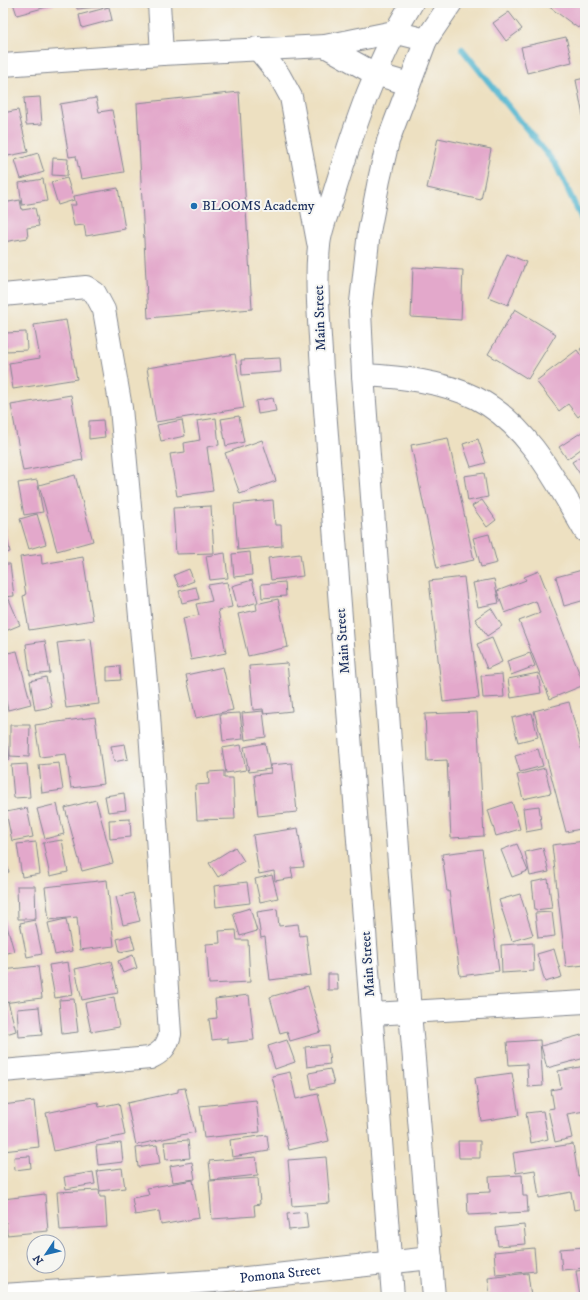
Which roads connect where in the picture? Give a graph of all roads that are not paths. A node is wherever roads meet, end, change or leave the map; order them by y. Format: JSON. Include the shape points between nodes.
{"nodes":[{"id":1,"x":159,"y":3,"type":"edge"},
{"id":2,"x":412,"y":3,"type":"edge"},
{"id":3,"x":450,"y":3,"type":"edge"},
{"id":4,"x":394,"y":32,"type":"junction"},
{"id":5,"x":426,"y":40,"type":"junction"},
{"id":6,"x":325,"y":46,"type":"junction"},
{"id":7,"x":257,"y":48,"type":"junction"},
{"id":8,"x":162,"y":54,"type":"junction"},
{"id":9,"x":3,"y":65,"type":"edge"},
{"id":10,"x":375,"y":74,"type":"junction"},
{"id":11,"x":409,"y":84,"type":"junction"},
{"id":12,"x":319,"y":244,"type":"junction"},
{"id":13,"x":3,"y":295,"type":"edge"},
{"id":14,"x":363,"y":375,"type":"junction"},
{"id":15,"x":585,"y":531,"type":"edge"},
{"id":16,"x":585,"y":1002,"type":"edge"},
{"id":17,"x":410,"y":1012,"type":"junction"},
{"id":18,"x":372,"y":1014,"type":"junction"},
{"id":19,"x":3,"y":1071,"type":"edge"},
{"id":20,"x":432,"y":1258,"type":"junction"},
{"id":21,"x":390,"y":1262,"type":"junction"},
{"id":22,"x":229,"y":1288,"type":"edge"},
{"id":23,"x":3,"y":1295,"type":"edge"},
{"id":24,"x":392,"y":1297,"type":"edge"},
{"id":25,"x":434,"y":1297,"type":"edge"}],
"edges":[{"from":1,"to":8,"type":"street"},
{"from":2,"to":4,"type":"street","name":"Main Street"},
{"from":3,"to":5,"type":"street"},
{"from":4,"to":5,"type":"street"},
{"from":4,"to":6,"type":"street"},
{"from":4,"to":10,"type":"street","name":"Main Street"},
{"from":5,"to":11,"type":"street"},
{"from":6,"to":7,"type":"street"},
{"from":6,"to":10,"type":"street"},
{"from":7,"to":8,"type":"street"},
{"from":7,"to":12,"type":"street","via":[[279,76],[291,97]]},
{"from":8,"to":9,"type":"street"},
{"from":10,"to":11,"type":"street"},
{"from":10,"to":12,"type":"street","name":"Main Street","via":[[344,161]]},
{"from":11,"to":14,"type":"street","via":[[388,141],[369,232],[360,311]]},
{"from":12,"to":18,"type":"street","name":"Main Street","via":[[322,370]]},
{"from":13,"to":19,"type":"street","via":[[86,287],[96,293],[104,310],[121,408],[147,691],[170,1034],[163,1050],[150,1058]]},
{"from":14,"to":15,"type":"street","via":[[392,376],[429,383],[477,398],[504,418],[526,440],[547,468]]},
{"from":14,"to":17,"type":"street"},
{"from":16,"to":17,"type":"street"},
{"from":17,"to":18,"type":"street"},
{"from":17,"to":20,"type":"street"},
{"from":18,"to":21,"type":"street","name":"Main Street"},
{"from":20,"to":21,"type":"street","name":"Pomona Street"},
{"from":20,"to":25,"type":"street"},
{"from":21,"to":22,"type":"street","name":"Pomona Street"},
{"from":21,"to":24,"type":"street","name":"Main Street"},
{"from":22,"to":23,"type":"street","name":"Pomona Street"}]}
